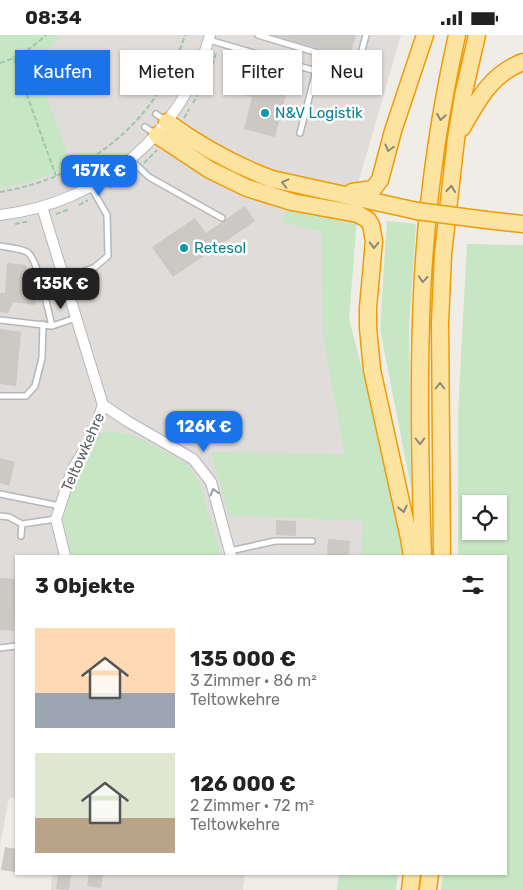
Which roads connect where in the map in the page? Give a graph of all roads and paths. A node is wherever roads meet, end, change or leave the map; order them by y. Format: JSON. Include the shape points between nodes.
{"nodes":[{"id":1,"x":46,"y":35,"type":"edge"},
{"id":2,"x":185,"y":35,"type":"edge"},
{"id":3,"x":258,"y":35,"type":"edge"},
{"id":4,"x":366,"y":35,"type":"edge"},
{"id":5,"x":426,"y":35,"type":"edge"},
{"id":6,"x":457,"y":35,"type":"edge"},
{"id":7,"x":477,"y":35,"type":"edge"},
{"id":8,"x":209,"y":38,"type":"edge"},
{"id":9,"x":236,"y":48,"type":"joint"},
{"id":10,"x":14,"y":59,"type":"junction"},
{"id":11,"x":523,"y":62,"type":"edge"},
{"id":12,"x":0,"y":63,"type":"edge"},
{"id":13,"x":156,"y":124,"type":"junction"},
{"id":14,"x":300,"y":133,"type":"dead end"},
{"id":15,"x":456,"y":139,"type":"junction"},
{"id":16,"x":131,"y":160,"type":"junction"},
{"id":17,"x":56,"y":176,"type":"junction"},
{"id":18,"x":91,"y":187,"type":"junction"},
{"id":19,"x":0,"y":192,"type":"edge"},
{"id":20,"x":332,"y":200,"type":"junction"},
{"id":21,"x":42,"y":207,"type":"junction"},
{"id":22,"x":0,"y":215,"type":"edge"},
{"id":23,"x":222,"y":218,"type":"dead end"},
{"id":24,"x":523,"y":224,"type":"edge"},
{"id":25,"x":0,"y":246,"type":"edge"},
{"id":26,"x":64,"y":279,"type":"junction"},
{"id":27,"x":76,"y":318,"type":"junction"},
{"id":28,"x":0,"y":321,"type":"edge"},
{"id":29,"x":43,"y":324,"type":"junction"},
{"id":30,"x":52,"y":326,"type":"junction"},
{"id":31,"x":0,"y":396,"type":"edge"},
{"id":32,"x":103,"y":405,"type":"junction"},
{"id":33,"x":0,"y":494,"type":"edge"},
{"id":34,"x":60,"y":506,"type":"junction"},
{"id":35,"x":0,"y":516,"type":"edge"},
{"id":36,"x":56,"y":519,"type":"junction"},
{"id":37,"x":22,"y":524,"type":"junction"},
{"id":38,"x":21,"y":536,"type":"dead end"},
{"id":39,"x":312,"y":541,"type":"dead end"},
{"id":40,"x":231,"y":554,"type":"edge"},
{"id":41,"x":66,"y":555,"type":"edge"},
{"id":42,"x":412,"y":555,"type":"edge"},
{"id":43,"x":422,"y":555,"type":"edge"},
{"id":44,"x":442,"y":555,"type":"edge"},
{"id":45,"x":15,"y":646,"type":"edge"},
{"id":46,"x":0,"y":648,"type":"edge"},
{"id":47,"x":412,"y":875,"type":"edge"},
{"id":48,"x":430,"y":875,"type":"edge"},
{"id":49,"x":410,"y":890,"type":"edge"},
{"id":50,"x":428,"y":890,"type":"edge"}],
"edges":[{"from":1,"to":10,"type":"path","via":[[32,49]]},
{"from":2,"to":17,"type":"path","via":[[165,83],[142,115],[102,152]]},
{"from":3,"to":4,"type":"lane","via":[[358,65]]},
{"from":5,"to":20,"type":"highway","one_way":true,"via":[[378,185]]},
{"from":6,"to":43,"type":"highway","one_way":true,"via":[[433,175],[423,283],[419,423]]},
{"from":7,"to":15,"type":"highway"},
{"from":8,"to":9,"type":"lane"},
{"from":8,"to":13,"type":"street","via":[[190,87]]},
{"from":9,"to":14,"type":"lane","via":[[316,71]]},
{"from":10,"to":12,"type":"path"},
{"from":10,"to":17,"type":"path"},
{"from":11,"to":15,"type":"highway","via":[[492,81]]},
{"from":13,"to":16,"type":"street"},
{"from":13,"to":20,"type":"highway","via":[[250,171]]},
{"from":44,"to":15,"type":"highway","one_way":true,"via":[[440,323],[443,254]]},
{"from":16,"to":18,"type":"street"},
{"from":16,"to":23,"type":"lane","via":[[149,177]]},
{"from":17,"to":19,"type":"path","via":[[38,184]]},
{"from":18,"to":21,"type":"street"},
{"from":18,"to":26,"type":"lane","via":[[106,215],[108,256],[95,267]]},
{"from":20,"to":24,"type":"highway","bridge":true},
{"from":20,"to":42,"type":"highway","one_way":true,"via":[[363,216],[374,231],[368,308],[370,355]]},
{"from":21,"to":22,"type":"street"},
{"from":21,"to":26,"type":"street","name":"Teltowkehre"},
{"from":25,"to":30,"type":"lane","via":[[29,253],[39,276]]},
{"from":26,"to":27,"type":"street","name":"Teltowkehre"},
{"from":27,"to":30,"type":"lane"},
{"from":27,"to":32,"type":"street","name":"Teltowkehre"},
{"from":28,"to":29,"type":"lane"},
{"from":29,"to":30,"type":"lane"},
{"from":29,"to":31,"type":"lane","via":[[42,358],[35,386],[26,396]]},
{"from":32,"to":34,"type":"street","name":"Teltowkehre","via":[[92,437],[72,470]]},
{"from":40,"to":32,"type":"street","name":"Teltowkehre","one_way":true,"via":[[212,482],[193,459]]},
{"from":33,"to":34,"type":"lane"},
{"from":34,"to":36,"type":"street","name":"Teltowkehre"},
{"from":35,"to":37,"type":"lane"},
{"from":36,"to":37,"type":"lane"},
{"from":36,"to":41,"type":"street"},
{"from":37,"to":38,"type":"lane"},
{"from":39,"to":40,"type":"lane","via":[[275,541]]},
{"from":45,"to":46,"type":"lane"},
{"from":47,"to":49,"type":"highway"},
{"from":48,"to":50,"type":"highway"}]}
